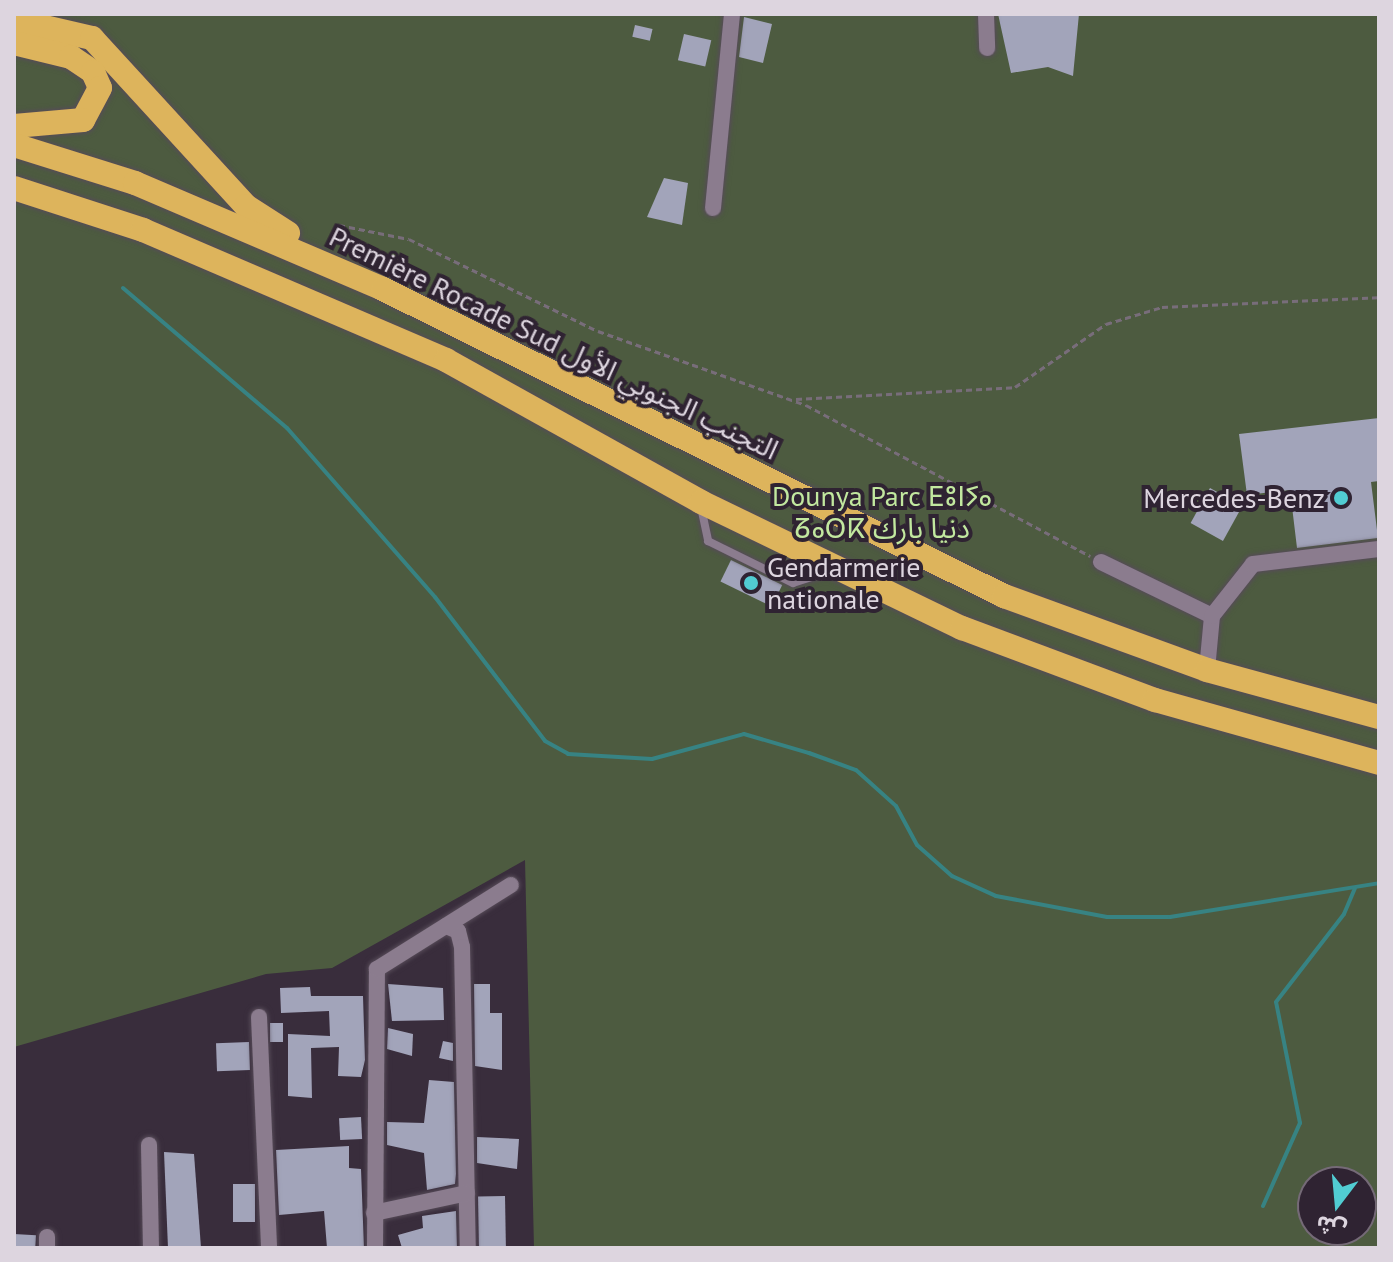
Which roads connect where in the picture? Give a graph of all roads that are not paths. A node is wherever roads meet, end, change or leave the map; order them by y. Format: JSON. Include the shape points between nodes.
{"nodes":[{"id":1,"x":732,"y":14,"type":"edge"},
{"id":2,"x":986,"y":14,"type":"edge"},
{"id":3,"x":14,"y":20,"type":"edge"},
{"id":4,"x":14,"y":43,"type":"edge"},
{"id":5,"x":987,"y":48,"type":"dead end"},
{"id":6,"x":14,"y":126,"type":"edge"},
{"id":7,"x":14,"y":145,"type":"edge"},
{"id":8,"x":14,"y":188,"type":"edge"},
{"id":9,"x":713,"y":208,"type":"dead end"},
{"id":10,"x":383,"y":289,"type":"junction"},
{"id":11,"x":1379,"y":549,"type":"edge"},
{"id":12,"x":1101,"y":562,"type":"road end"},
{"id":13,"x":1212,"y":616,"type":"junction"},
{"id":14,"x":1207,"y":670,"type":"junction"},
{"id":15,"x":1379,"y":717,"type":"edge"},
{"id":16,"x":1379,"y":763,"type":"edge"},
{"id":17,"x":511,"y":885,"type":"dead end"},
{"id":18,"x":446,"y":926,"type":"junction"},
{"id":19,"x":259,"y":1017,"type":"dead end"},
{"id":20,"x":149,"y":1145,"type":"dead end"},
{"id":21,"x":467,"y":1193,"type":"junction"},
{"id":22,"x":374,"y":1213,"type":"junction"},
{"id":23,"x":151,"y":1248,"type":"edge"},
{"id":24,"x":269,"y":1248,"type":"edge"},
{"id":25,"x":375,"y":1248,"type":"edge"},
{"id":26,"x":468,"y":1248,"type":"edge"}],
"edges":[{"from":1,"to":9,"type":"street"},
{"from":2,"to":5,"type":"street"},
{"from":3,"to":10,"type":"highway","via":[[92,38],[246,206]]},
{"from":4,"to":6,"type":"highway","via":[[71,57],[93,72],[100,88],[83,120]]},
{"from":7,"to":10,"type":"highway","name":"Première Rocade Sud التجنب الجنوبي الأول","via":[[135,183]]},
{"from":8,"to":16,"type":"highway","via":[[143,230],[446,360],[701,502],[962,628],[1155,700]]},
{"from":10,"to":14,"type":"highway","name":"Première Rocade Sud التجنب الجنوبي الأول","via":[[901,550],[1105,637]]},
{"from":11,"to":13,"type":"street","via":[[1253,564]]},
{"from":12,"to":13,"type":"street"},
{"from":13,"to":14,"type":"street"},
{"from":14,"to":15,"type":"highway","name":"Première Rocade Sud التجنب الجنوبي الأول"},
{"from":17,"to":18,"type":"street"},
{"from":18,"to":21,"type":"street","via":[[458,931],[462,947]]},
{"from":18,"to":22,"type":"street","via":[[387,961],[374,980]]},
{"from":19,"to":24,"type":"street"},
{"from":20,"to":23,"type":"street"},
{"from":21,"to":22,"type":"street"},
{"from":21,"to":26,"type":"street"},
{"from":22,"to":25,"type":"street"}]}
